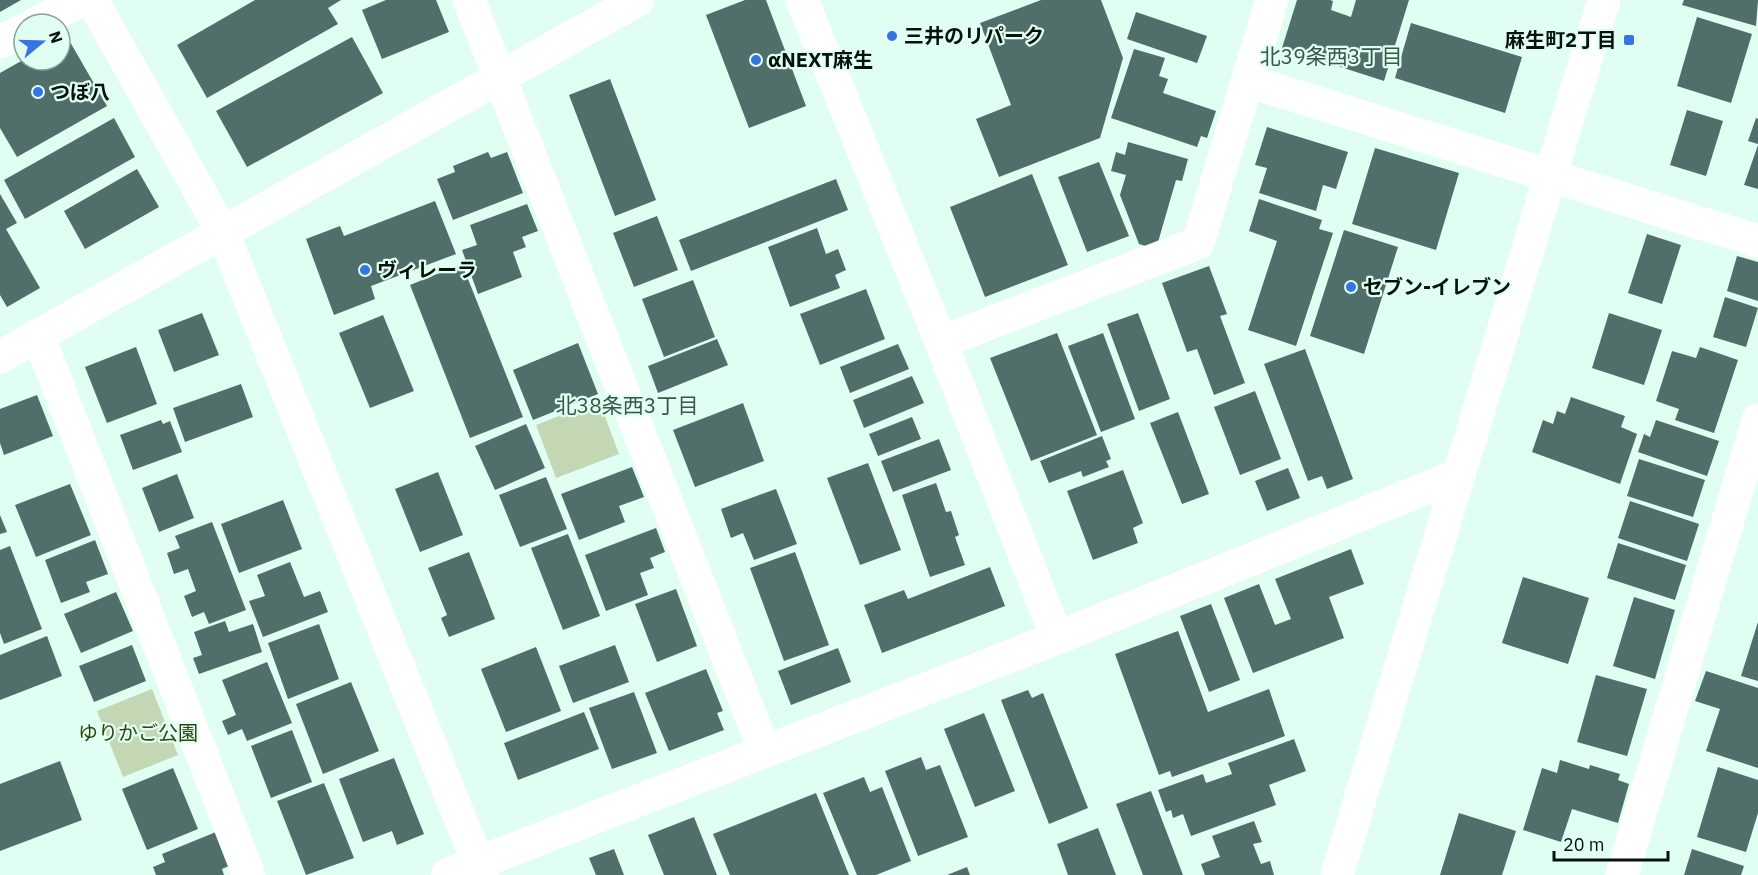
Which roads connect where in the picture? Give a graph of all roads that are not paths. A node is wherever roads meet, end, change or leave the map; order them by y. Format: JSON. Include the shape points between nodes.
{"nodes":[{"id":1,"x":81,"y":0,"type":"edge"},
{"id":2,"x":92,"y":0,"type":"edge"},
{"id":3,"x":469,"y":0,"type":"edge"},
{"id":4,"x":638,"y":0,"type":"edge"},
{"id":5,"x":802,"y":0,"type":"edge"},
{"id":6,"x":1272,"y":0,"type":"edge"},
{"id":7,"x":1604,"y":0,"type":"edge"},
{"id":8,"x":58,"y":12,"type":"edge"},
{"id":9,"x":500,"y":77,"type":"junction"},
{"id":10,"x":1248,"y":81,"type":"junction"},
{"id":11,"x":1549,"y":177,"type":"junction"},
{"id":12,"x":223,"y":233,"type":"junction"},
{"id":13,"x":1758,"y":241,"type":"edge"},
{"id":14,"x":38,"y":335,"type":"junction"},
{"id":15,"x":941,"y":342,"type":"junction"},
{"id":16,"x":0,"y":357,"type":"edge"},
{"id":17,"x":1758,"y":420,"type":"edge"},
{"id":18,"x":1459,"y":475,"type":"junction"},
{"id":19,"x":1057,"y":638,"type":"junction"},
{"id":20,"x":765,"y":752,"type":"junction"},
{"id":21,"x":480,"y":869,"type":"edge"},
{"id":22,"x":249,"y":875,"type":"edge"},
{"id":23,"x":447,"y":875,"type":"edge"},
{"id":24,"x":1337,"y":875,"type":"edge"},
{"id":25,"x":1622,"y":875,"type":"edge"}],
"edges":[{"from":1,"to":8,"type":"street"},
{"from":2,"to":12,"type":"street"},
{"from":3,"to":9,"type":"street"},
{"from":4,"to":9,"type":"street"},
{"from":5,"to":15,"type":"street"},
{"from":6,"to":10,"type":"street"},
{"from":7,"to":11,"type":"street"},
{"from":9,"to":12,"type":"street"},
{"from":9,"to":20,"type":"street"},
{"from":10,"to":11,"type":"street"},
{"from":10,"to":15,"type":"street","via":[[1198,243]]},
{"from":11,"to":13,"type":"street"},
{"from":11,"to":18,"type":"street"},
{"from":12,"to":14,"type":"street"},
{"from":12,"to":21,"type":"street"},
{"from":14,"to":16,"type":"street"},
{"from":14,"to":22,"type":"street"},
{"from":15,"to":19,"type":"street"},
{"from":17,"to":25,"type":"street"},
{"from":18,"to":19,"type":"street"},
{"from":18,"to":24,"type":"street"},
{"from":19,"to":20,"type":"street"},
{"from":20,"to":21,"type":"street"},
{"from":21,"to":23,"type":"street"}]}
